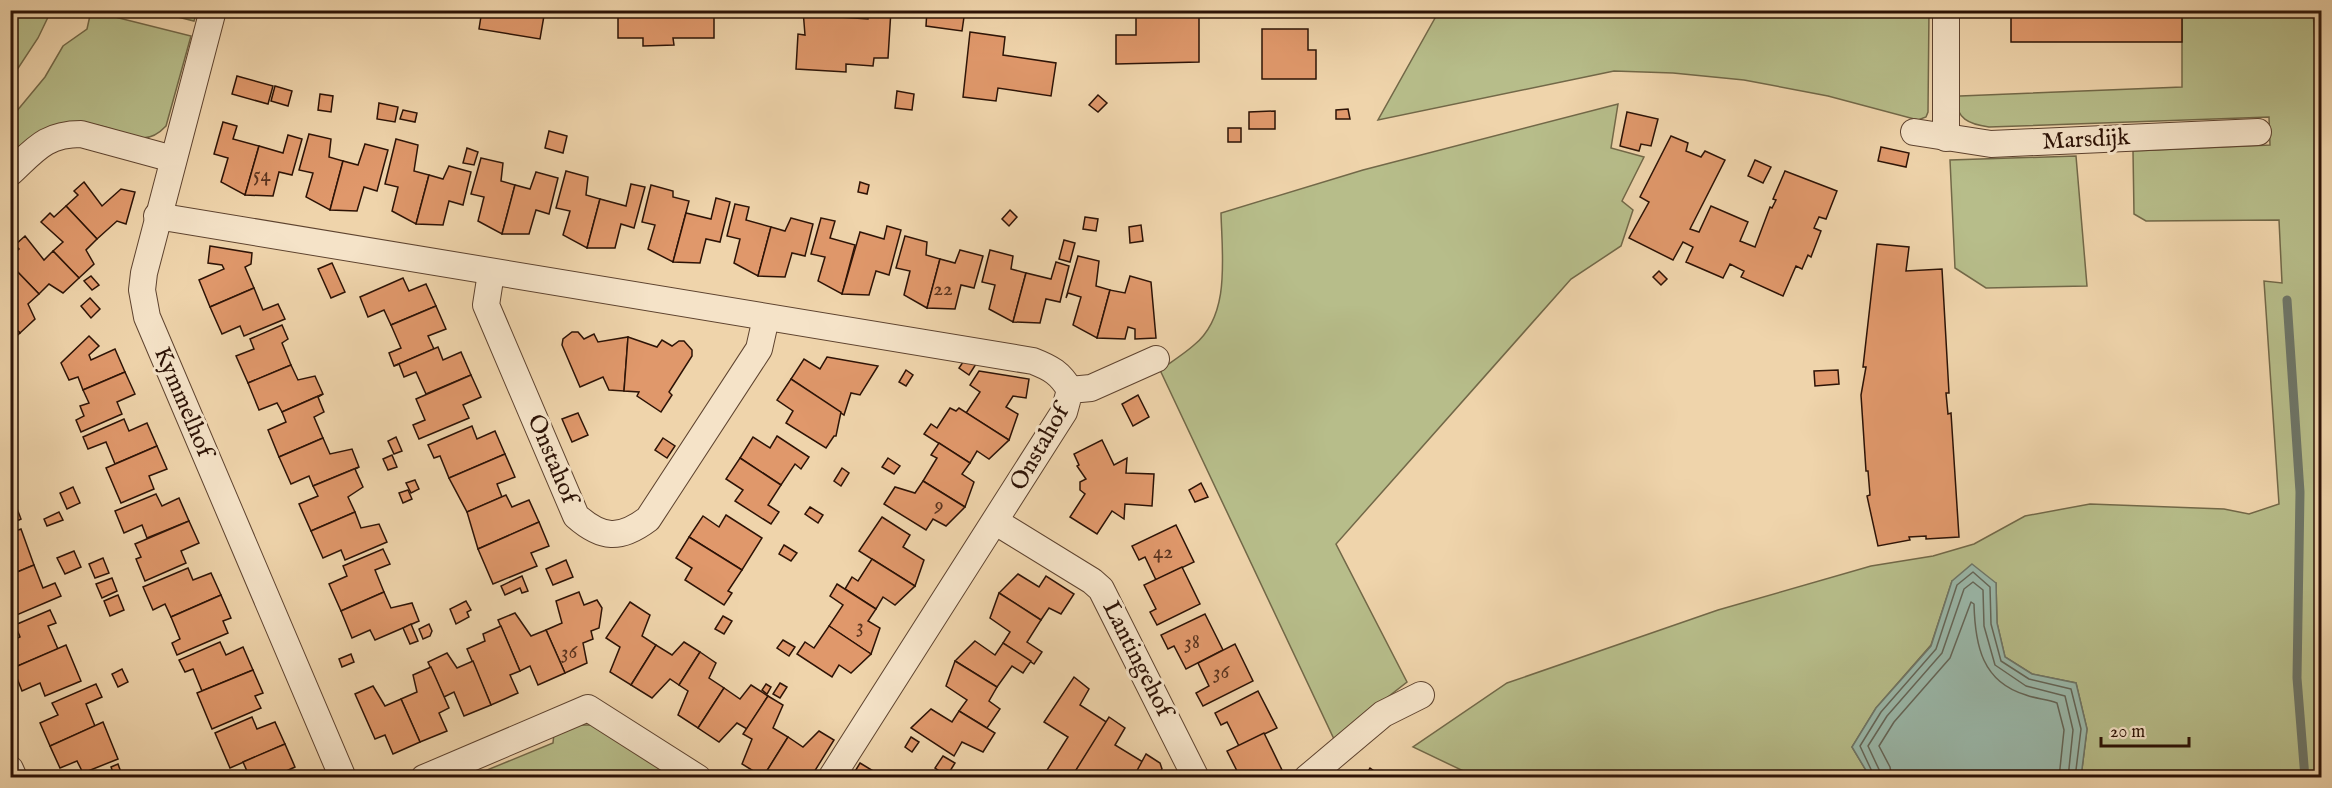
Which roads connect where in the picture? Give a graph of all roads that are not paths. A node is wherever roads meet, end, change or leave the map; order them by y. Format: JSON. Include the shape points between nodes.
{"nodes":[{"id":1,"x":213,"y":10,"type":"edge"},
{"id":2,"x":1946,"y":10,"type":"edge"},
{"id":3,"x":1914,"y":132,"type":"dead end"},
{"id":4,"x":2258,"y":132,"type":"dead end"},
{"id":5,"x":1946,"y":138,"type":"junction"},
{"id":6,"x":172,"y":159,"type":"junction"},
{"id":7,"x":10,"y":173,"type":"edge"},
{"id":8,"x":157,"y":216,"type":"junction"},
{"id":9,"x":491,"y":273,"type":"junction"},
{"id":10,"x":766,"y":318,"type":"junction"},
{"id":11,"x":1156,"y":359,"type":"dead end"},
{"id":12,"x":1070,"y":390,"type":"junction"},
{"id":13,"x":996,"y":522,"type":"junction"},
{"id":14,"x":1421,"y":696,"type":"dead end"},
{"id":15,"x":10,"y":769,"type":"edge"},
{"id":16,"x":14,"y":777,"type":"edge"},
{"id":17,"x":343,"y":777,"type":"edge"},
{"id":18,"x":424,"y":777,"type":"edge"},
{"id":19,"x":698,"y":777,"type":"edge"},
{"id":20,"x":831,"y":777,"type":"edge"},
{"id":21,"x":1196,"y":777,"type":"edge"},
{"id":22,"x":1306,"y":777,"type":"edge"}],
"edges":[{"from":1,"to":6,"type":"street","name":"Kymmelhof"},
{"from":2,"to":5,"type":"street"},
{"from":3,"to":5,"type":"street","name":"Marsdijk"},
{"from":4,"to":5,"type":"street","name":"Marsdijk","via":[[1991,144]]},
{"from":6,"to":7,"type":"street","via":[[81,134],[66,134],[40,145]]},
{"from":6,"to":8,"type":"street","name":"Kymmelhof"},
{"from":8,"to":9,"type":"street","name":"Onstahof"},
{"from":8,"to":17,"type":"street","name":"Kymmelhof","via":[[142,290],[147,317]]},
{"from":9,"to":10,"type":"street","name":"Onstahof"},
{"from":9,"to":10,"type":"street","name":"Onstahof","via":[[486,305],[576,516],[592,530],[612,535],[632,531],[648,519],[759,349]]},
{"from":10,"to":12,"type":"street","name":"Onstahof","via":[[1033,361],[1052,368]]},
{"from":11,"to":12,"type":"street","name":"Onstahof","via":[[1092,388]]},
{"from":12,"to":13,"type":"street","name":"Onstahof","via":[[1065,412]]},
{"from":13,"to":20,"type":"street","name":"Onstahof"},
{"from":13,"to":21,"type":"street","name":"Lantingehof","via":[[1101,589]]},
{"from":14,"to":22,"type":"street","via":[[1383,714]]},
{"from":15,"to":16,"type":"street"},
{"from":18,"to":19,"type":"street","via":[[588,708]]}]}
